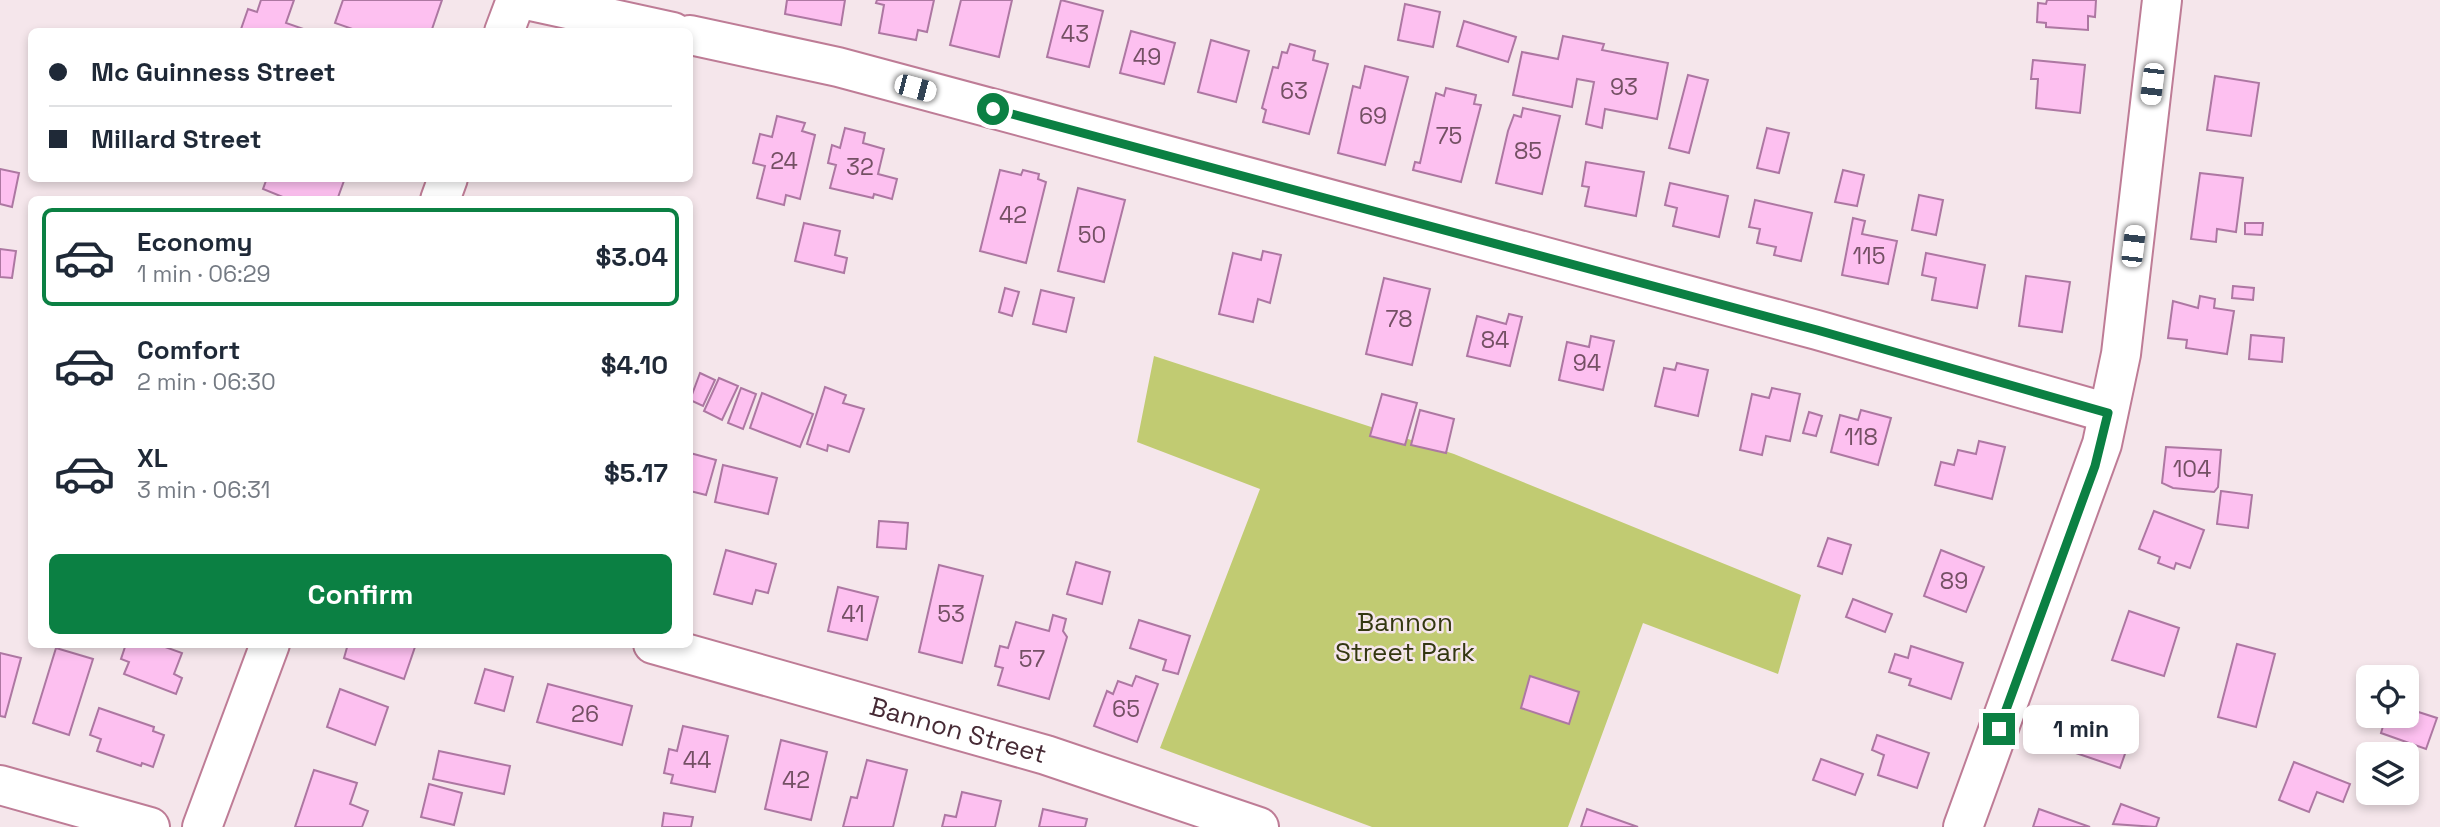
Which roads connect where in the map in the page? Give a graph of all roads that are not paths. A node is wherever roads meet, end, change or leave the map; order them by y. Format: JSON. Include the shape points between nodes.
{"nodes":[{"id":1,"x":516,"y":0,"type":"edge"},
{"id":2,"x":526,"y":0,"type":"edge"},
{"id":3,"x":2162,"y":0,"type":"edge"},
{"id":4,"x":506,"y":28,"type":"edge"},
{"id":5,"x":655,"y":28,"type":"edge"},
{"id":6,"x":693,"y":36,"type":"edge"},
{"id":7,"x":2108,"y":413,"type":"junction"},
{"id":8,"x":269,"y":648,"type":"edge"},
{"id":9,"x":667,"y":648,"type":"edge"},
{"id":10,"x":0,"y":785,"type":"edge"},
{"id":11,"x":150,"y":827,"type":"edge"},
{"id":12,"x":202,"y":827,"type":"edge"},
{"id":13,"x":1259,"y":827,"type":"edge"},
{"id":14,"x":1963,"y":827,"type":"edge"}],
"edges":[{"from":1,"to":4,"type":"street"},
{"from":2,"to":5,"type":"street"},
{"from":3,"to":7,"type":"street","via":[[2121,354]]},
{"from":6,"to":7,"type":"street","via":[[838,67],[1817,330]]},
{"from":7,"to":14,"type":"street","via":[[2102,444]]},
{"from":8,"to":12,"type":"street"},
{"from":9,"to":13,"type":"street","name":"Bannon Street","via":[[1046,755]]},
{"from":10,"to":11,"type":"street"}]}
